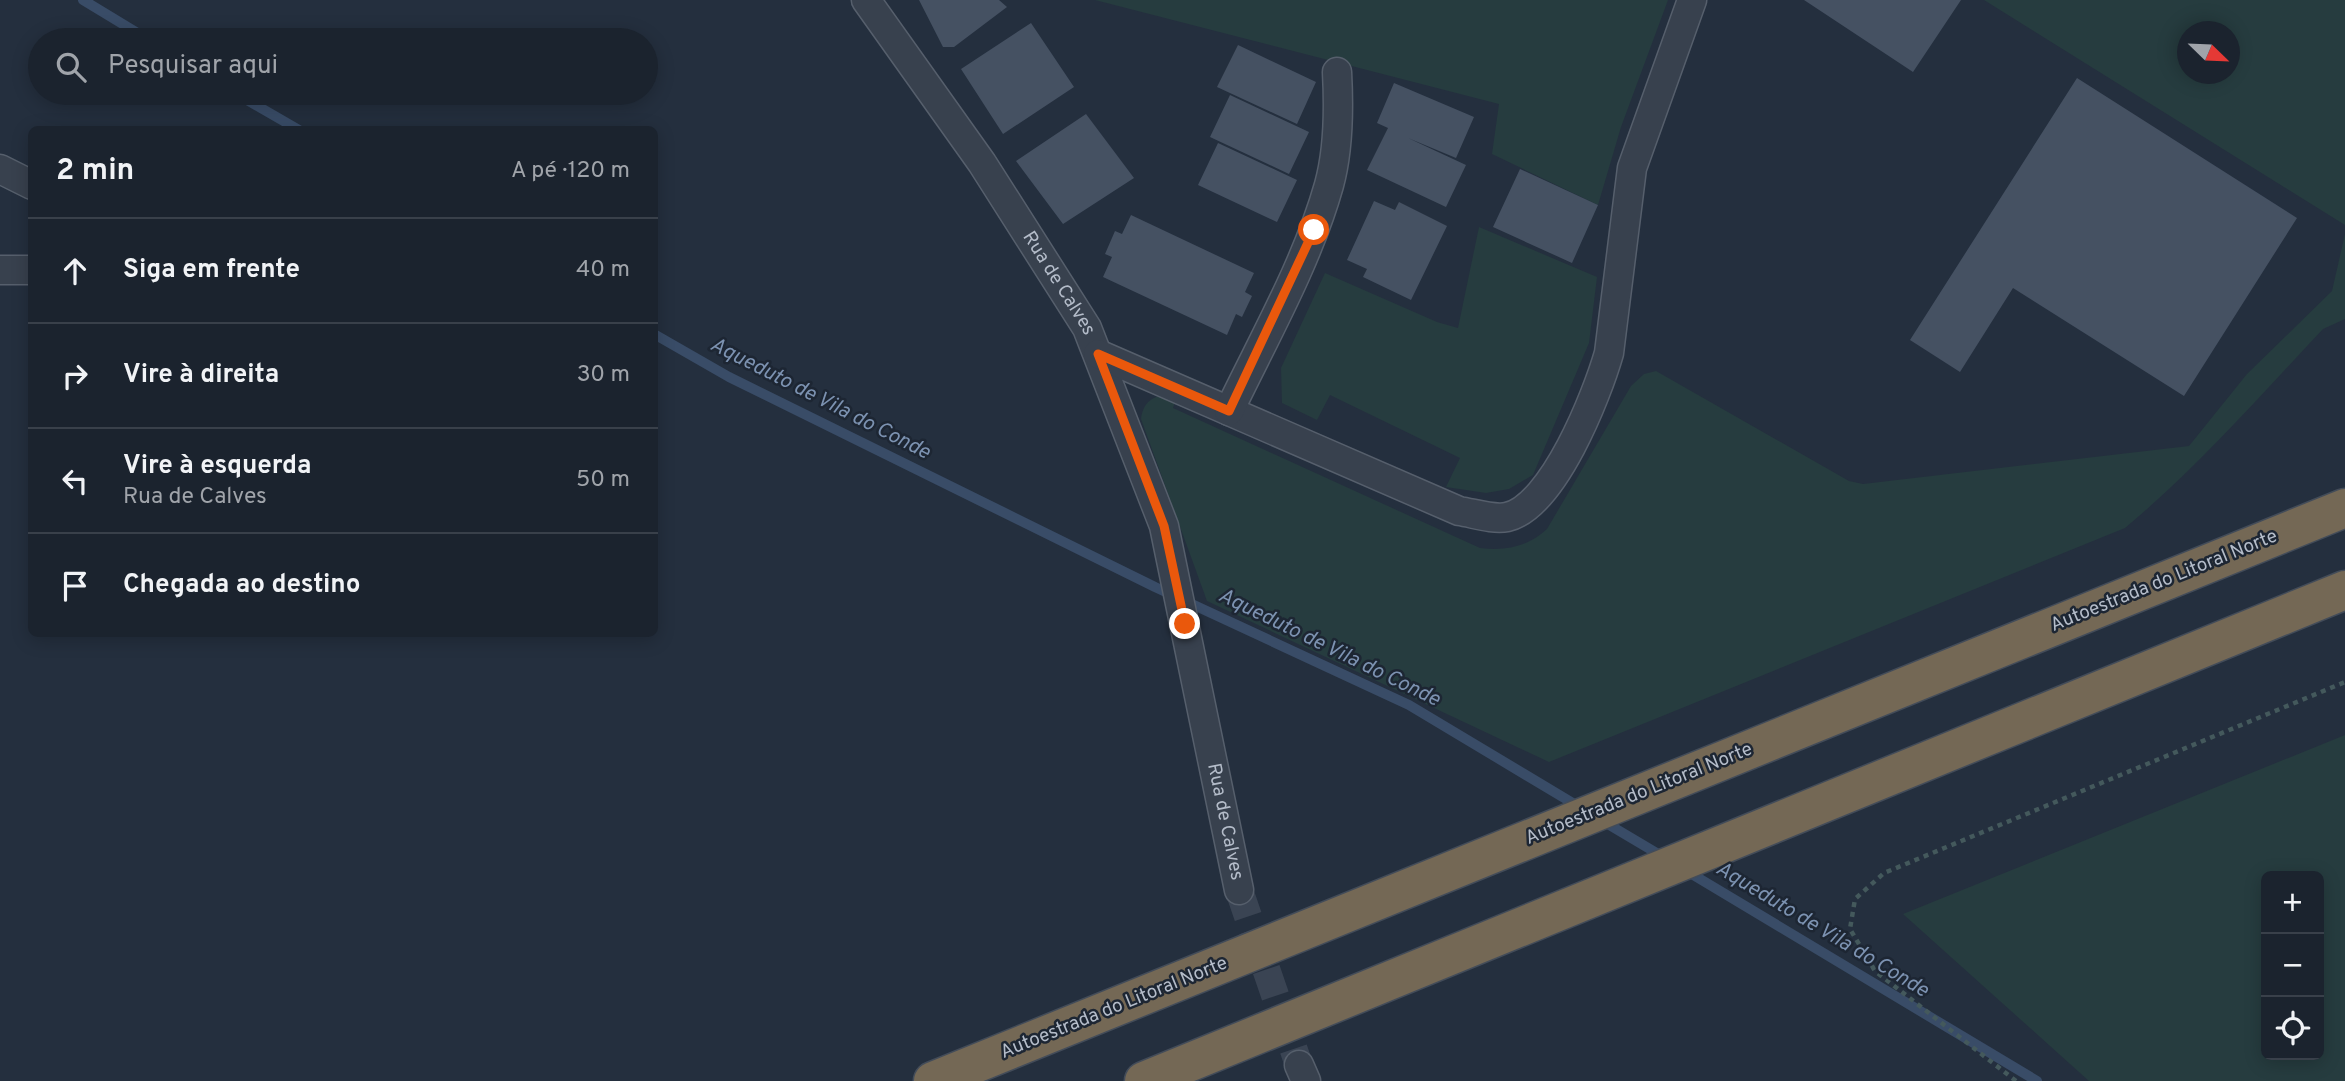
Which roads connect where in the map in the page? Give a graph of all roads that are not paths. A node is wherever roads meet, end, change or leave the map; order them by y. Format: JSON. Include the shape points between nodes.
{"nodes":[{"id":1,"x":866,"y":0,"type":"edge"},
{"id":2,"x":1692,"y":0,"type":"edge"},
{"id":3,"x":1337,"y":72,"type":"dead end"},
{"id":4,"x":0,"y":169,"type":"edge"},
{"id":5,"x":28,"y":183,"type":"edge"},
{"id":6,"x":0,"y":270,"type":"edge"},
{"id":7,"x":28,"y":270,"type":"edge"},
{"id":8,"x":1098,"y":354,"type":"junction"},
{"id":9,"x":1229,"y":411,"type":"junction"},
{"id":10,"x":2345,"y":508,"type":"edge"},
{"id":11,"x":2345,"y":590,"type":"edge"},
{"id":12,"x":1239,"y":890,"type":"tunnel mouth"},
{"id":13,"x":933,"y":1081,"type":"edge"},
{"id":14,"x":1144,"y":1081,"type":"edge"}],
"edges":[{"from":1,"to":8,"type":"street","name":"Rua de Calves","via":[[982,163],[1087,328]]},
{"from":2,"to":9,"type":"street","via":[[1632,168],[1603,373],[1562,464],[1541,495],[1507,517],[1459,511]]},
{"from":3,"to":9,"type":"street","via":[[1330,183],[1314,230]]},
{"from":4,"to":5,"type":"street"},
{"from":6,"to":7,"type":"street"},
{"from":8,"to":9,"type":"street"},
{"from":8,"to":12,"type":"street","name":"Rua de Calves","via":[[1164,526]]},
{"from":10,"to":13,"type":"highway","name":"Autoestrada do Litoral Norte"},
{"from":11,"to":14,"type":"highway"}]}
